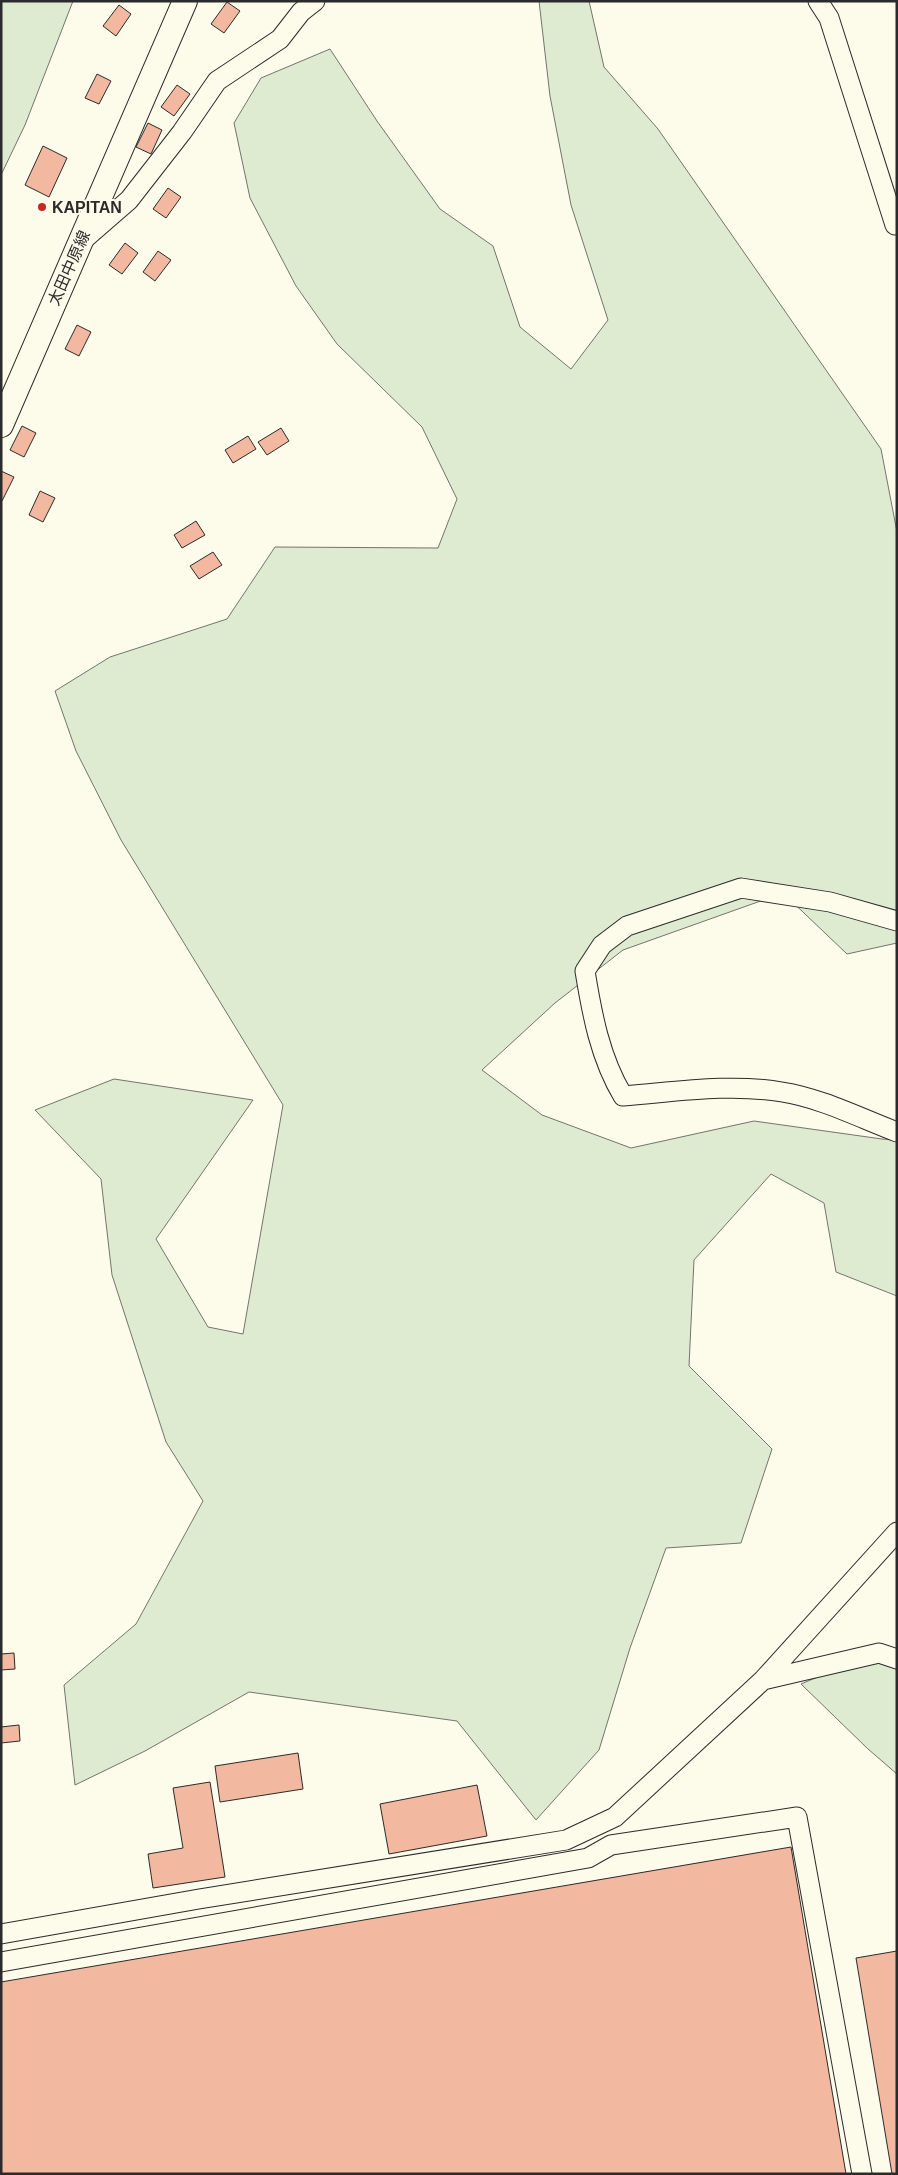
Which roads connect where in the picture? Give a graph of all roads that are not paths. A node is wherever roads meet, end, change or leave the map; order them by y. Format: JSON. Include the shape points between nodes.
{"nodes":[{"id":1,"x":185,"y":1,"type":"edge"},
{"id":2,"x":316,"y":1,"type":"edge"},
{"id":3,"x":818,"y":1,"type":"edge"},
{"id":4,"x":895,"y":225,"type":"dead end"},
{"id":5,"x":82,"y":241,"type":"junction"},
{"id":6,"x":1,"y":425,"type":"edge"},
{"id":7,"x":897,"y":921,"type":"edge"},
{"id":8,"x":897,"y":1132,"type":"edge"},
{"id":9,"x":897,"y":1532,"type":"edge"},
{"id":10,"x":897,"y":1659,"type":"edge"},
{"id":11,"x":763,"y":1680,"type":"junction"},
{"id":12,"x":1,"y":1934,"type":"edge"},
{"id":13,"x":1,"y":1962,"type":"edge"},
{"id":14,"x":862,"y":2174,"type":"edge"}],
"edges":[{"from":1,"to":5,"type":"main road","name":"太田中原線"},
{"from":2,"to":5,"type":"street","via":[[301,12],[280,39],[217,81],[129,200]]},
{"from":3,"to":4,"type":"street","via":[[829,18]]},
{"from":5,"to":6,"type":"main road","name":"太田中原線"},
{"from":7,"to":8,"type":"street","via":[[830,902],[741,888],[627,926],[602,945],[585,971],[592,1013],[610,1075],[622,1096],[756,1089],[782,1092],[805,1097]]},
{"from":9,"to":11,"type":"street"},
{"from":10,"to":11,"type":"street","via":[[880,1653]]},
{"from":11,"to":12,"type":"street","via":[[615,1817],[566,1840]]},
{"from":13,"to":14,"type":"street","via":[[588,1858],[611,1845],[797,1817]]}]}
